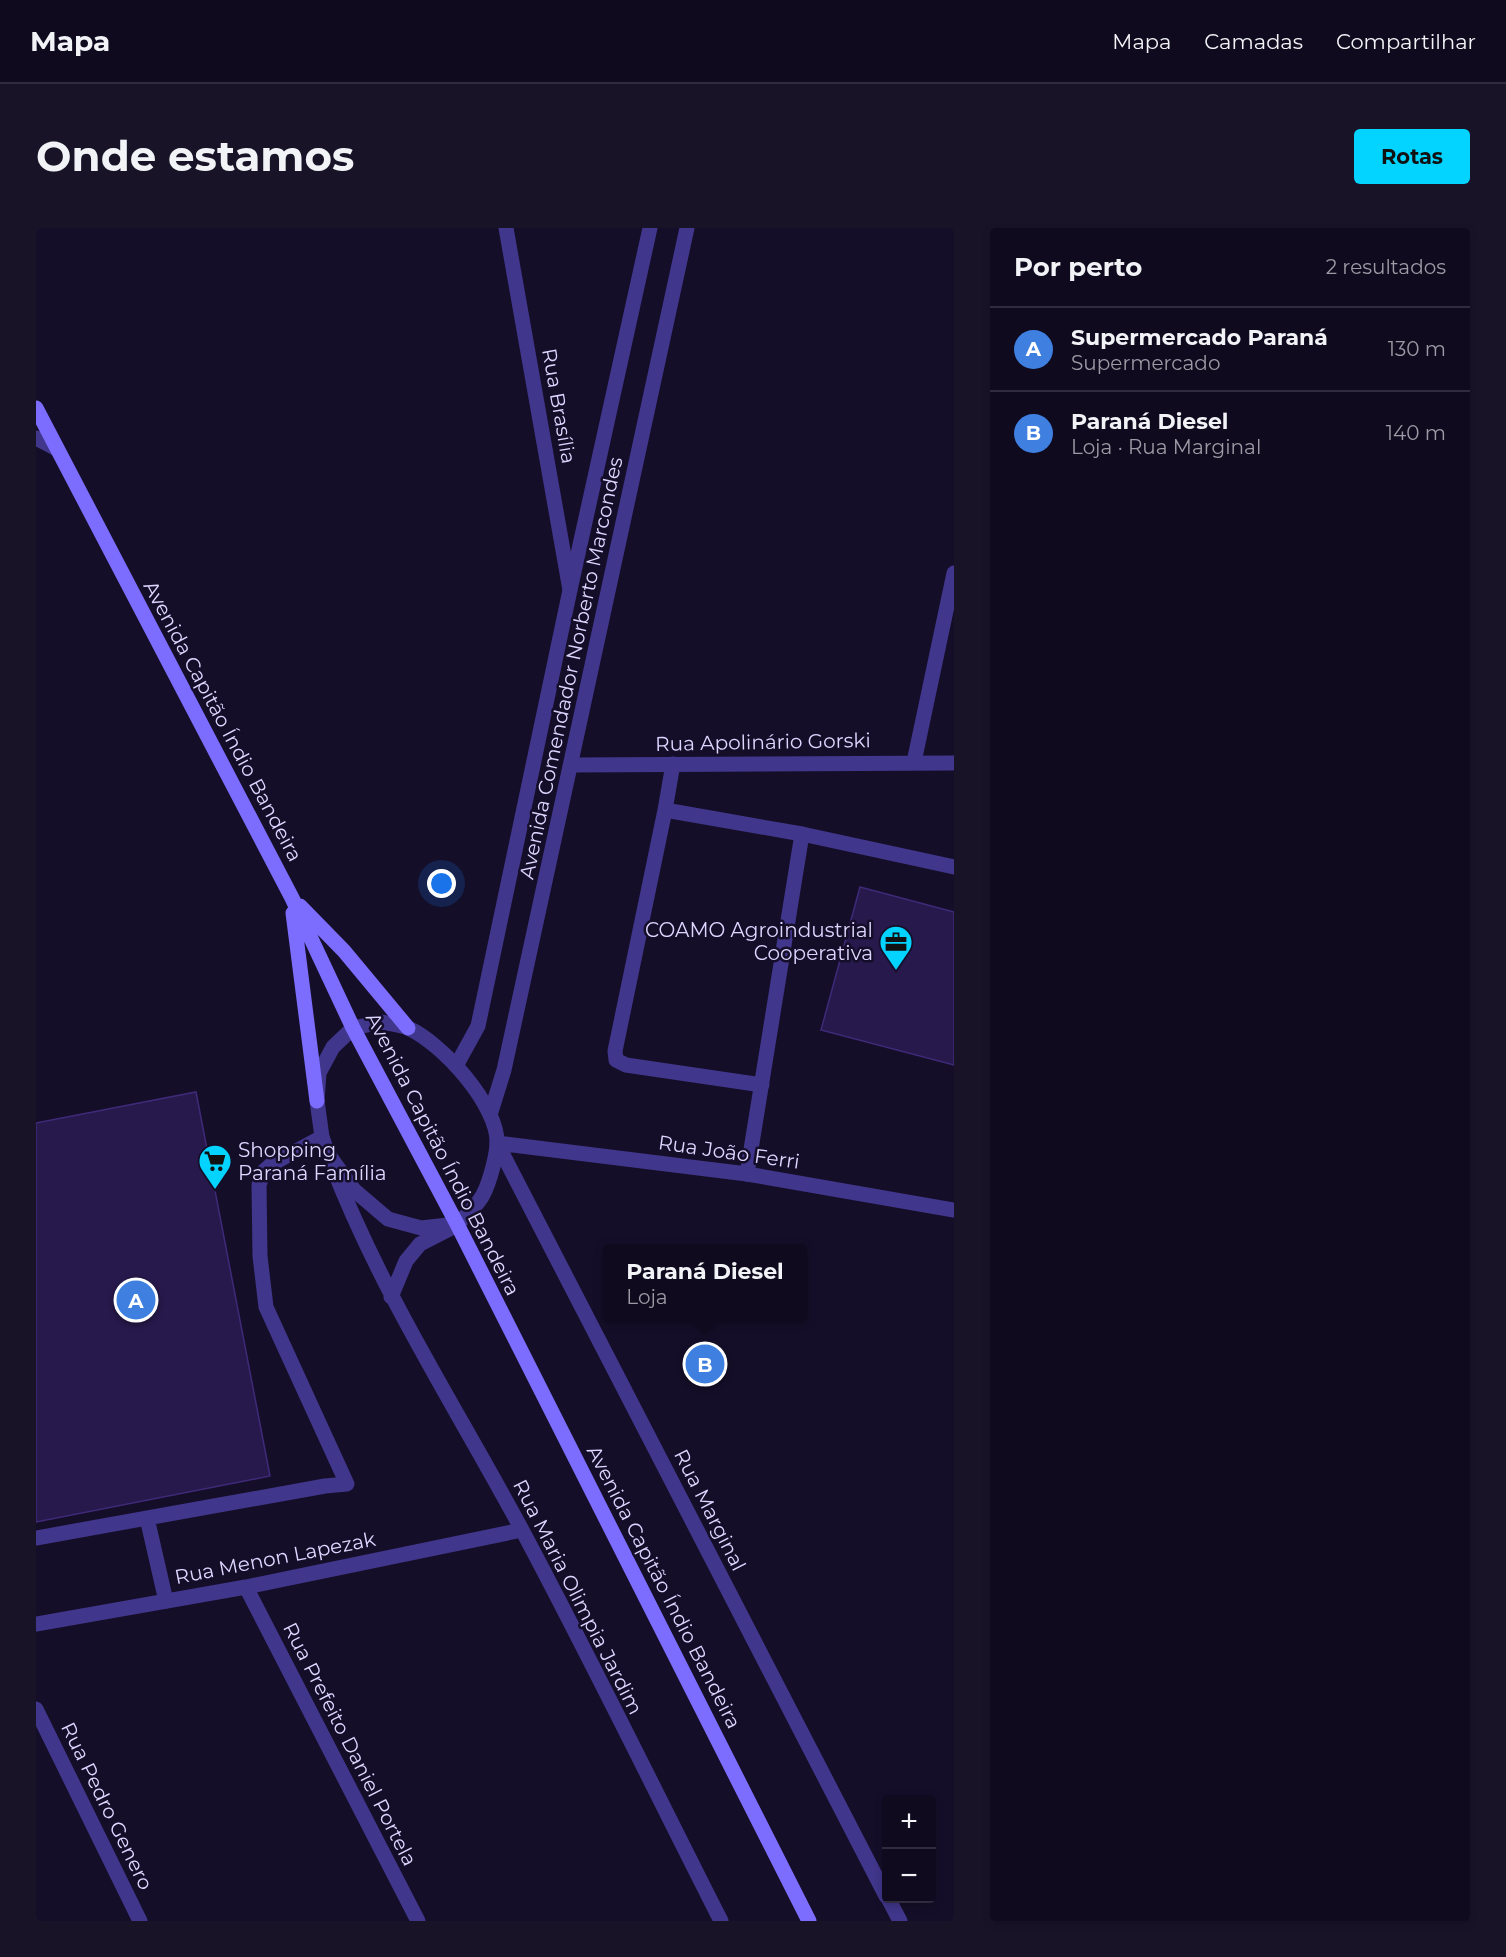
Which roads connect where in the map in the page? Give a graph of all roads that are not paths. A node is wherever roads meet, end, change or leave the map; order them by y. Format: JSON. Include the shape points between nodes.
{"nodes":[{"id":1,"x":506,"y":228,"type":"edge"},
{"id":2,"x":650,"y":228,"type":"edge"},
{"id":3,"x":687,"y":228,"type":"edge"},
{"id":4,"x":36,"y":408,"type":"edge"},
{"id":5,"x":36,"y":438,"type":"edge"},
{"id":6,"x":57,"y":449,"type":"junction"},
{"id":7,"x":954,"y":573,"type":"edge"},
{"id":8,"x":570,"y":590,"type":"junction"},
{"id":9,"x":914,"y":762,"type":"junction"},
{"id":10,"x":954,"y":763,"type":"edge"},
{"id":11,"x":673,"y":764,"type":"junction"},
{"id":12,"x":572,"y":765,"type":"junction"},
{"id":13,"x":665,"y":810,"type":"junction"},
{"id":14,"x":802,"y":834,"type":"junction"},
{"id":15,"x":954,"y":867,"type":"edge"},
{"id":16,"x":291,"y":898,"type":"junction"},
{"id":17,"x":353,"y":1028,"type":"junction"},
{"id":18,"x":408,"y":1028,"type":"junction"},
{"id":19,"x":456,"y":1066,"type":"junction"},
{"id":20,"x":762,"y":1085,"type":"junction"},
{"id":21,"x":317,"y":1101,"type":"junction"},
{"id":22,"x":490,"y":1114,"type":"junction"},
{"id":23,"x":322,"y":1137,"type":"junction"},
{"id":24,"x":497,"y":1143,"type":"junction"},
{"id":25,"x":328,"y":1154,"type":"junction"},
{"id":26,"x":747,"y":1174,"type":"junction"},
{"id":27,"x":954,"y":1210,"type":"edge"},
{"id":28,"x":458,"y":1224,"type":"junction"},
{"id":29,"x":391,"y":1297,"type":"junction"},
{"id":30,"x":147,"y":1518,"type":"junction"},
{"id":31,"x":522,"y":1530,"type":"junction"},
{"id":32,"x":36,"y":1538,"type":"edge"},
{"id":33,"x":246,"y":1587,"type":"junction"},
{"id":34,"x":166,"y":1601,"type":"junction"},
{"id":35,"x":36,"y":1624,"type":"edge"},
{"id":36,"x":36,"y":1709,"type":"edge"},
{"id":37,"x":882,"y":1887,"type":"edge"},
{"id":38,"x":890,"y":1903,"type":"edge"},
{"id":39,"x":140,"y":1921,"type":"edge"},
{"id":40,"x":418,"y":1921,"type":"edge"},
{"id":41,"x":721,"y":1921,"type":"edge"},
{"id":42,"x":809,"y":1921,"type":"edge"},
{"id":43,"x":900,"y":1921,"type":"edge"}],
"edges":[{"from":1,"to":8,"type":"street","name":"Rua Brasília"},
{"from":2,"to":8,"type":"street","name":"Avenida Comendador Norberto Marcondes"},
{"from":3,"to":12,"type":"street","name":"Avenida Comendador Norberto Marcondes"},
{"from":4,"to":6,"type":"main road","name":"Avenida Capitão Índio Bandeira"},
{"from":5,"to":6,"type":"street"},
{"from":6,"to":16,"type":"main road","name":"Avenida Capitão Índio Bandeira"},
{"from":7,"to":9,"type":"street"},
{"from":8,"to":19,"type":"street","name":"Avenida Comendador Norberto Marcondes","via":[[478,1026]]},
{"from":9,"to":10,"type":"street","name":"Rua Apolinário Gorski"},
{"from":9,"to":11,"type":"street","name":"Rua Apolinário Gorski"},
{"from":11,"to":12,"type":"street","name":"Rua Apolinário Gorski"},
{"from":11,"to":13,"type":"street"},
{"from":12,"to":22,"type":"street","name":"Avenida Comendador Norberto Marcondes","via":[[504,1070]]},
{"from":13,"to":14,"type":"street"},
{"from":13,"to":20,"type":"street","via":[[616,1060],[626,1065]]},
{"from":14,"to":15,"type":"street"},
{"from":14,"to":20,"type":"street"},
{"from":16,"to":17,"type":"main road","name":"Avenida Capitão Índio Bandeira"},
{"from":16,"to":18,"type":"main road","via":[[344,951]]},
{"from":16,"to":21,"type":"main road"},
{"from":17,"to":18,"type":"street","via":[[382,1022]]},
{"from":17,"to":21,"type":"street","via":[[333,1047],[319,1073]]},
{"from":17,"to":28,"type":"main road","name":"Avenida Capitão Índio Bandeira"},
{"from":18,"to":19,"type":"street","via":[[435,1045]]},
{"from":19,"to":22,"type":"street"},
{"from":20,"to":26,"type":"street"},
{"from":21,"to":23,"type":"street"},
{"from":22,"to":24,"type":"street"},
{"from":23,"to":25,"type":"street"},
{"from":23,"to":30,"type":"street","via":[[264,1171],[259,1185],[260,1256],[267,1307],[346,1484]]},
{"from":24,"to":26,"type":"street","name":"Rua João Ferri"},
{"from":24,"to":28,"type":"street","via":[[481,1200]]},
{"from":24,"to":37,"type":"street","name":"Rua Marginal"},
{"from":25,"to":28,"type":"street","via":[[354,1190],[388,1219],[421,1228]]},
{"from":25,"to":29,"type":"street","name":"Rua Maria Olimpia Jardim"},
{"from":26,"to":27,"type":"street","name":"Rua João Ferri"},
{"from":28,"to":29,"type":"street","via":[[420,1244],[406,1262]]},
{"from":28,"to":42,"type":"main road","name":"Avenida Capitão Índio Bandeira"},
{"from":29,"to":31,"type":"street","name":"Rua Maria Olimpia Jardim"},
{"from":30,"to":32,"type":"street"},
{"from":30,"to":34,"type":"street"},
{"from":31,"to":33,"type":"street","name":"Rua Menon Lapezak"},
{"from":31,"to":41,"type":"street","name":"Rua Maria Olimpia Jardim"},
{"from":33,"to":34,"type":"street","name":"Rua Menon Lapezak"},
{"from":33,"to":40,"type":"street","name":"Rua Prefeito Daniel Portela"},
{"from":34,"to":35,"type":"street","name":"Rua Menon Lapezak"},
{"from":36,"to":39,"type":"street","name":"Rua Pedro Genero"},
{"from":38,"to":43,"type":"street","name":"Rua Marginal"}]}
